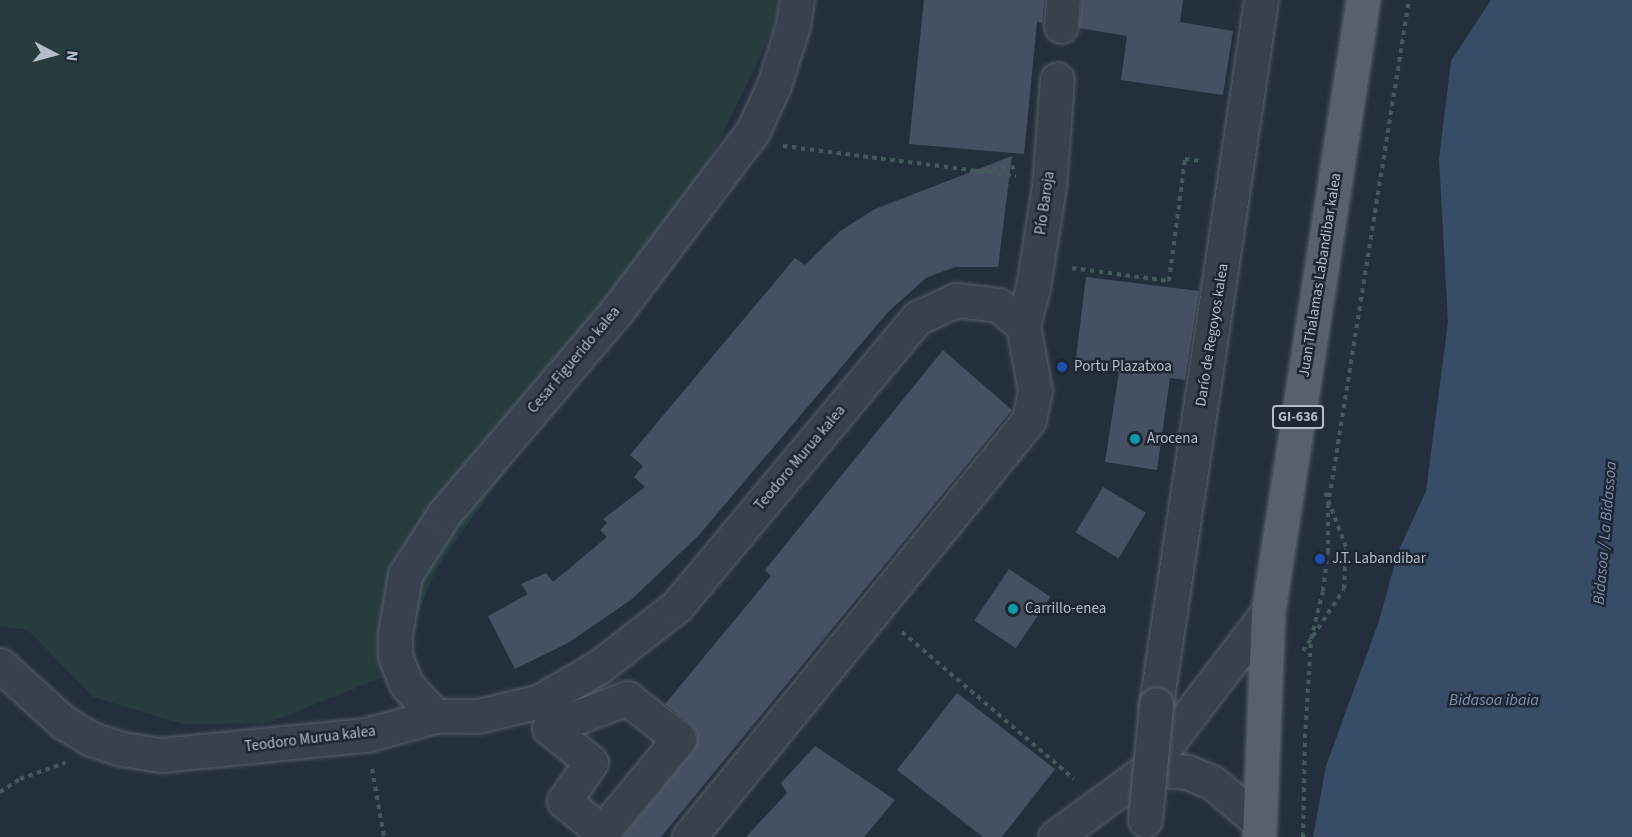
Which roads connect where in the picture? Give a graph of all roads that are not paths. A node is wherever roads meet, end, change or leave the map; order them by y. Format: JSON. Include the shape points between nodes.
{"nodes":[{"id":1,"x":797,"y":0,"type":"edge"},
{"id":2,"x":1261,"y":0,"type":"edge"},
{"id":3,"x":1363,"y":0,"type":"edge"},
{"id":4,"x":1057,"y":79,"type":"dead end"},
{"id":5,"x":1023,"y":325,"type":"junction"},
{"id":6,"x":1268,"y":612,"type":"junction"},
{"id":7,"x":0,"y":665,"type":"edge"},
{"id":8,"x":627,"y":698,"type":"joint"},
{"id":9,"x":435,"y":716,"type":"junction"},
{"id":10,"x":1148,"y":769,"type":"junction"},
{"id":11,"x":1144,"y":828,"type":"edge"},
{"id":12,"x":1259,"y":830,"type":"edge"},
{"id":13,"x":689,"y":837,"type":"edge"},
{"id":14,"x":1055,"y":837,"type":"edge"}],
"edges":[{"from":1,"to":9,"type":"street","name":"Cesar Figuerido kalea","via":[[774,85],[753,131],[616,312],[444,514],[405,575],[395,655],[406,684]]},
{"from":2,"to":11,"type":"street","name":"Darío de Regoyos kalea","bridge":true,"via":[[1156,705]]},
{"from":3,"to":6,"type":"main road","name":"Juan Thalamas Labandibar kalea","number":"GI-636"},
{"from":4,"to":5,"type":"street","name":"Pío Baroja","via":[[1049,186]]},
{"from":5,"to":9,"type":"street","name":"Teodoro Murua kalea","via":[[998,305],[956,300],[917,318],[677,606],[600,666],[540,701],[478,716]]},
{"from":5,"to":13,"type":"street","via":[[1035,391],[1029,420]]},
{"from":6,"to":10,"type":"street"},
{"from":6,"to":12,"type":"main road","name":"Juan Thalamas Labandibar kalea","number":"GI-636"},
{"from":7,"to":9,"type":"street","name":"Teodoro Murua kalea","via":[[63,722],[91,738],[122,749],[161,755],[366,735]]},
{"from":8,"to":8,"type":"street","via":[[679,739],[602,832],[564,801],[591,762],[549,728]]},
{"from":10,"to":12,"type":"street","via":[[1187,772],[1212,782]]},
{"from":10,"to":14,"type":"street"}]}
